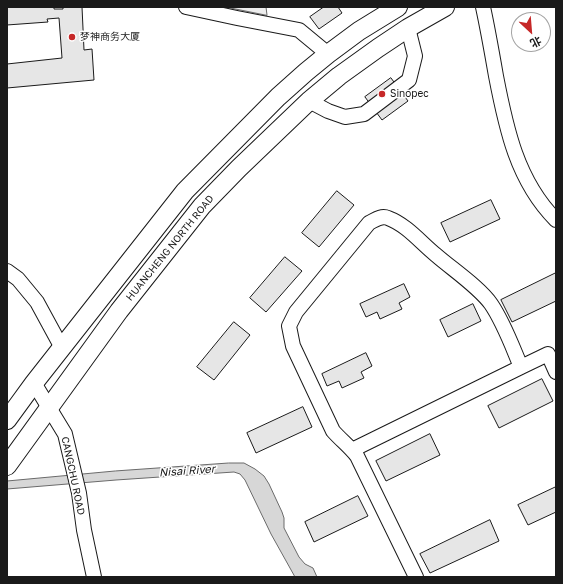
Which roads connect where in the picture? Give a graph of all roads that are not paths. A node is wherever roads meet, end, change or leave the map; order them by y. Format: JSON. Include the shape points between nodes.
{"nodes":[{"id":1,"x":186,"y":7,"type":"edge"},
{"id":2,"x":398,"y":7,"type":"edge"},
{"id":3,"x":445,"y":7,"type":"edge"},
{"id":4,"x":483,"y":7,"type":"edge"},
{"id":5,"x":408,"y":28,"type":"junction"},
{"id":6,"x":328,"y":54,"type":"junction"},
{"id":7,"x":309,"y":101,"type":"junction"},
{"id":8,"x":556,"y":220,"type":"edge"},
{"id":9,"x":7,"y":271,"type":"edge"},
{"id":10,"x":62,"y":348,"type":"junction"},
{"id":11,"x":521,"y":367,"type":"junction"},
{"id":12,"x":556,"y":372,"type":"edge"},
{"id":13,"x":34,"y":383,"type":"junction"},
{"id":14,"x":49,"y":408,"type":"junction"},
{"id":15,"x":7,"y":420,"type":"edge"},
{"id":16,"x":352,"y":450,"type":"junction"},
{"id":17,"x":7,"y":466,"type":"edge"},
{"id":18,"x":94,"y":577,"type":"edge"},
{"id":19,"x":416,"y":577,"type":"edge"}],
"edges":[{"from":1,"to":6,"type":"street","via":[[299,30]]},
{"from":2,"to":6,"type":"main road"},
{"from":3,"to":5,"type":"main road","name":"HUANCHENG NORTH ROAD"},
{"from":4,"to":8,"type":"street","via":[[513,149],[526,180]]},
{"from":5,"to":7,"type":"main road","name":"HUANCHENG NORTH ROAD","via":[[339,76]]},
{"from":5,"to":7,"type":"street","via":[[415,56],[409,80],[364,114],[345,117]]},
{"from":6,"to":10,"type":"main road","via":[[278,97],[185,191]]},
{"from":7,"to":14,"type":"main road","name":"HUANCHENG NORTH ROAD","via":[[202,206],[119,311]]},
{"from":9,"to":10,"type":"street","via":[[18,279],[37,302]]},
{"from":10,"to":13,"type":"main road"},
{"from":11,"to":12,"type":"street","via":[[548,354]]},
{"from":11,"to":16,"type":"street"},
{"from":11,"to":16,"type":"street","via":[[502,322],[490,302],[477,288],[401,224],[387,217],[380,217],[369,223],[359,235],[296,312],[290,326],[293,346],[333,430]]},
{"from":13,"to":14,"type":"street","name":"CANGCHU ROAD"},
{"from":13,"to":15,"type":"main road"},
{"from":14,"to":17,"type":"main road","name":"HUANCHENG NORTH ROAD"},
{"from":14,"to":18,"type":"street","name":"CANGCHU ROAD","via":[[65,434]]},
{"from":16,"to":19,"type":"street"}]}
